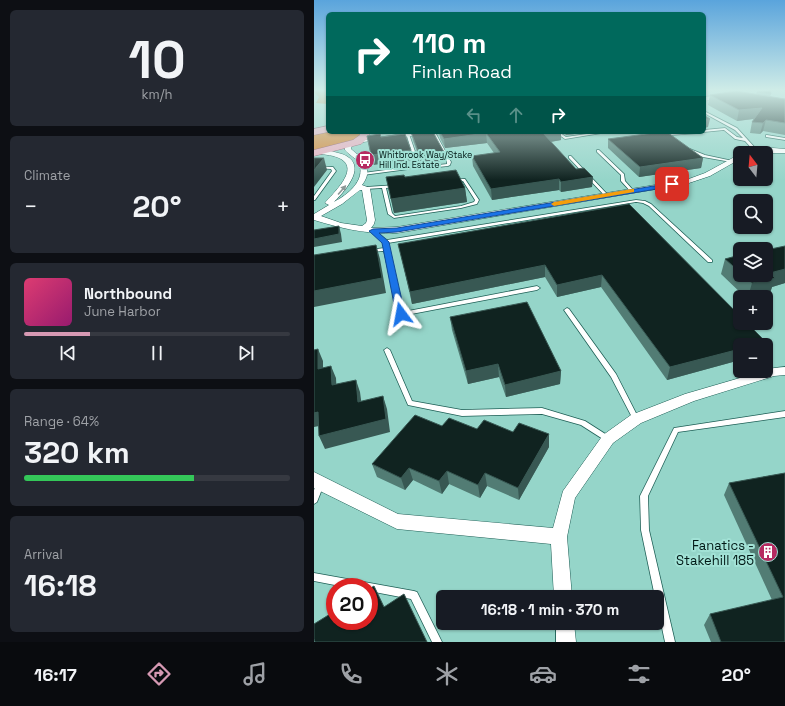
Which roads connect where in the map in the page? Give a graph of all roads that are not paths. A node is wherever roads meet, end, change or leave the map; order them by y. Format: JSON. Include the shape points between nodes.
{"nodes":[{"id":1,"x":720,"y":120,"type":"edge"},
{"id":2,"x":326,"y":129,"type":"edge"},
{"id":3,"x":314,"y":132,"type":"edge"},
{"id":4,"x":706,"y":132,"type":"edge"},
{"id":5,"x":365,"y":134,"type":"edge"},
{"id":6,"x":372,"y":134,"type":"edge"},
{"id":7,"x":420,"y":134,"type":"edge"},
{"id":8,"x":434,"y":134,"type":"edge"},
{"id":9,"x":560,"y":134,"type":"edge"},
{"id":10,"x":592,"y":134,"type":"edge"},
{"id":11,"x":767,"y":136,"type":"dead end"},
{"id":12,"x":388,"y":137,"type":"junction"},
{"id":13,"x":408,"y":137,"type":"junction"},
{"id":14,"x":785,"y":139,"type":"edge"},
{"id":15,"x":746,"y":140,"type":"junction"},
{"id":16,"x":354,"y":142,"type":"junction"},
{"id":17,"x":752,"y":146,"type":"edge"},
{"id":18,"x":685,"y":149,"type":"edge"},
{"id":19,"x":598,"y":151,"type":"dead end"},
{"id":20,"x":773,"y":151,"type":"edge"},
{"id":21,"x":785,"y":151,"type":"edge"},
{"id":22,"x":316,"y":153,"type":"edge"},
{"id":23,"x":570,"y":157,"type":"dead end"},
{"id":24,"x":731,"y":161,"type":"joint"},
{"id":25,"x":314,"y":167,"type":"edge"},
{"id":26,"x":408,"y":168,"type":"dead end"},
{"id":27,"x":364,"y":174,"type":"junction"},
{"id":28,"x":447,"y":180,"type":"edge"},
{"id":29,"x":400,"y":185,"type":"edge"},
{"id":30,"x":384,"y":187,"type":"junction"},
{"id":31,"x":361,"y":188,"type":"junction"},
{"id":32,"x":632,"y":191,"type":"junction"},
{"id":33,"x":606,"y":195,"type":"junction"},
{"id":34,"x":314,"y":199,"type":"edge"},
{"id":35,"x":314,"y":217,"type":"edge"},
{"id":36,"x":364,"y":229,"type":"junction"},
{"id":37,"x":373,"y":231,"type":"junction"},
{"id":38,"x":386,"y":242,"type":"junction"},
{"id":39,"x":386,"y":249,"type":"junction"},
{"id":40,"x":364,"y":252,"type":"edge"},
{"id":41,"x":710,"y":261,"type":"dead end"},
{"id":42,"x":537,"y":288,"type":"dead end"},
{"id":43,"x":567,"y":310,"type":"dead end"},
{"id":44,"x":387,"y":350,"type":"dead end"},
{"id":45,"x":785,"y":371,"type":"edge"},
{"id":46,"x":785,"y":414,"type":"edge"},
{"id":47,"x":636,"y":419,"type":"junction"},
{"id":48,"x":608,"y":439,"type":"junction"},
{"id":49,"x":322,"y":484,"type":"edge"},
{"id":50,"x":314,"y":500,"type":"edge"},
{"id":51,"x":559,"y":537,"type":"junction"},
{"id":52,"x":314,"y":577,"type":"edge"},
{"id":53,"x":563,"y":590,"type":"edge"},
{"id":54,"x":565,"y":630,"type":"edge"},
{"id":55,"x":437,"y":642,"type":"edge"},
{"id":56,"x":566,"y":642,"type":"edge"},
{"id":57,"x":670,"y":642,"type":"edge"}],
"edges":[{"from":1,"to":15,"type":"lane","via":[[736,128]]},
{"from":2,"to":3,"type":"main road"},
{"from":4,"to":15,"type":"lane","via":[[725,129],[736,138]]},
{"from":5,"to":16,"type":"main road"},
{"from":6,"to":12,"type":"street"},
{"from":7,"to":13,"type":"street"},
{"from":8,"to":13,"type":"lane"},
{"from":8,"to":13,"type":"lane","via":[[450,162],[448,165],[420,168]]},
{"from":9,"to":10,"type":"lane","via":[[565,138]]},
{"from":11,"to":14,"type":"lane"},
{"from":12,"to":13,"type":"street"},
{"from":12,"to":16,"type":"street"},
{"from":15,"to":17,"type":"lane"},
{"from":16,"to":22,"type":"main road"},
{"from":16,"to":27,"type":"street","via":[[348,149],[360,160]]},
{"from":18,"to":24,"type":"lane"},
{"from":19,"to":32,"type":"lane","via":[[622,175],[623,181]]},
{"from":20,"to":21,"type":"street"},
{"from":35,"to":22,"type":"street","one_way":true,"via":[[345,186],[352,172],[349,164],[340,155]]},
{"from":23,"to":33,"type":"lane"},
{"from":24,"to":32,"type":"street","via":[[700,179]]},
{"from":25,"to":34,"type":"lane","via":[[332,168],[334,171]]},
{"from":26,"to":27,"type":"lane"},
{"from":27,"to":31,"type":"street"},
{"from":28,"to":30,"type":"lane","via":[[464,180],[477,200],[476,203],[394,217],[390,214]]},
{"from":29,"to":30,"type":"lane"},
{"from":30,"to":31,"type":"lane"},
{"from":31,"to":35,"type":"street"},
{"from":31,"to":36,"type":"street","via":[[371,220]]},
{"from":32,"to":33,"type":"street"},
{"from":33,"to":37,"type":"street","via":[[397,230]]},
{"from":35,"to":36,"type":"street"},
{"from":36,"to":37,"type":"street"},
{"from":37,"to":38,"type":"lane"},
{"from":38,"to":39,"type":"lane"},
{"from":38,"to":41,"type":"lane","via":[[636,201],[650,205]]},
{"from":39,"to":40,"type":"lane"},
{"from":39,"to":42,"type":"lane","via":[[401,314]]},
{"from":43,"to":47,"type":"lane","via":[[614,376]]},
{"from":44,"to":48,"type":"lane","via":[[410,403],[462,413],[542,411],[583,423]]},
{"from":45,"to":47,"type":"street","via":[[690,397]]},
{"from":46,"to":57,"type":"lane","via":[[676,430],[644,496],[645,530]]},
{"from":47,"to":48,"type":"street"},
{"from":48,"to":51,"type":"street","via":[[568,496]]},
{"from":49,"to":50,"type":"lane"},
{"from":49,"to":51,"type":"street","via":[[397,521]]},
{"from":51,"to":53,"type":"street"},
{"from":52,"to":55,"type":"lane","via":[[414,595]]},
{"from":54,"to":56,"type":"street"}]}
